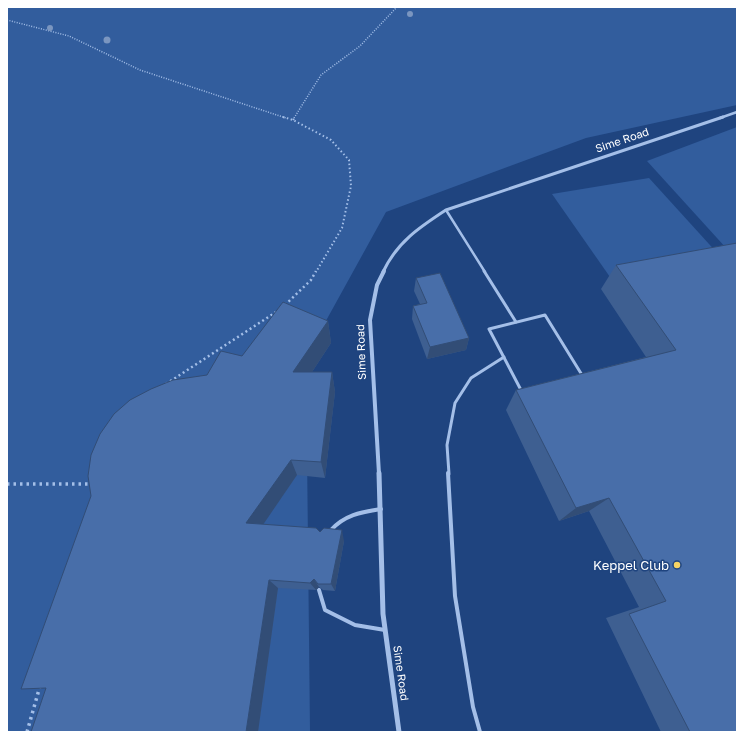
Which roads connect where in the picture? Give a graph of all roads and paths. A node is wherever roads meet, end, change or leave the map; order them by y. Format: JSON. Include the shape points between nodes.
{"nodes":[{"id":1,"x":397,"y":7,"type":"edge"},
{"id":2,"x":7,"y":20,"type":"edge"},
{"id":3,"x":737,"y":112,"type":"edge"},
{"id":4,"x":293,"y":120,"type":"junction"},
{"id":5,"x":446,"y":210,"type":"junction"},
{"id":6,"x":284,"y":306,"type":"edge"},
{"id":7,"x":278,"y":311,"type":"edge"},
{"id":8,"x":516,"y":322,"type":"junction"},
{"id":9,"x":504,"y":357,"type":"junction"},
{"id":10,"x":162,"y":387,"type":"edge"},
{"id":11,"x":7,"y":484,"type":"edge"},
{"id":12,"x":97,"y":484,"type":"edge"},
{"id":13,"x":381,"y":509,"type":"junction"},
{"id":14,"x":328,"y":533,"type":"edge"},
{"id":15,"x":319,"y":590,"type":"edge"},
{"id":16,"x":386,"y":630,"type":"junction"},
{"id":17,"x":42,"y":679,"type":"edge"},
{"id":18,"x":27,"y":732,"type":"edge"},
{"id":19,"x":399,"y":732,"type":"edge"},
{"id":20,"x":480,"y":732,"type":"edge"}],
"edges":[{"from":1,"to":4,"type":"path","via":[[360,46],[321,75]]},
{"from":2,"to":4,"type":"path","via":[[69,36],[140,70]]},
{"from":3,"to":5,"type":"street","name":"Sime Road"},
{"from":4,"to":6,"type":"path","via":[[331,140],[349,160],[351,186],[342,228],[311,280]]},
{"from":5,"to":8,"type":"lane"},
{"from":5,"to":13,"type":"street","name":"Sime Road","via":[[417,229],[390,257],[377,286],[370,320]]},
{"from":7,"to":10,"type":"path"},
{"from":8,"to":9,"type":"lane","via":[[489,329]]},
{"from":8,"to":9,"type":"lane","via":[[545,315],[582,375],[522,392]]},
{"from":9,"to":20,"type":"lane","via":[[471,378],[455,403],[447,445],[455,596],[473,707]]},
{"from":11,"to":12,"type":"path"},
{"from":13,"to":14,"type":"lane","via":[[354,513],[336,522]]},
{"from":13,"to":16,"type":"street","name":"Sime Road","via":[[383,614]]},
{"from":15,"to":16,"type":"lane","via":[[325,610],[354,625]]},
{"from":16,"to":19,"type":"street","name":"Sime Road"},
{"from":17,"to":18,"type":"path"}]}
